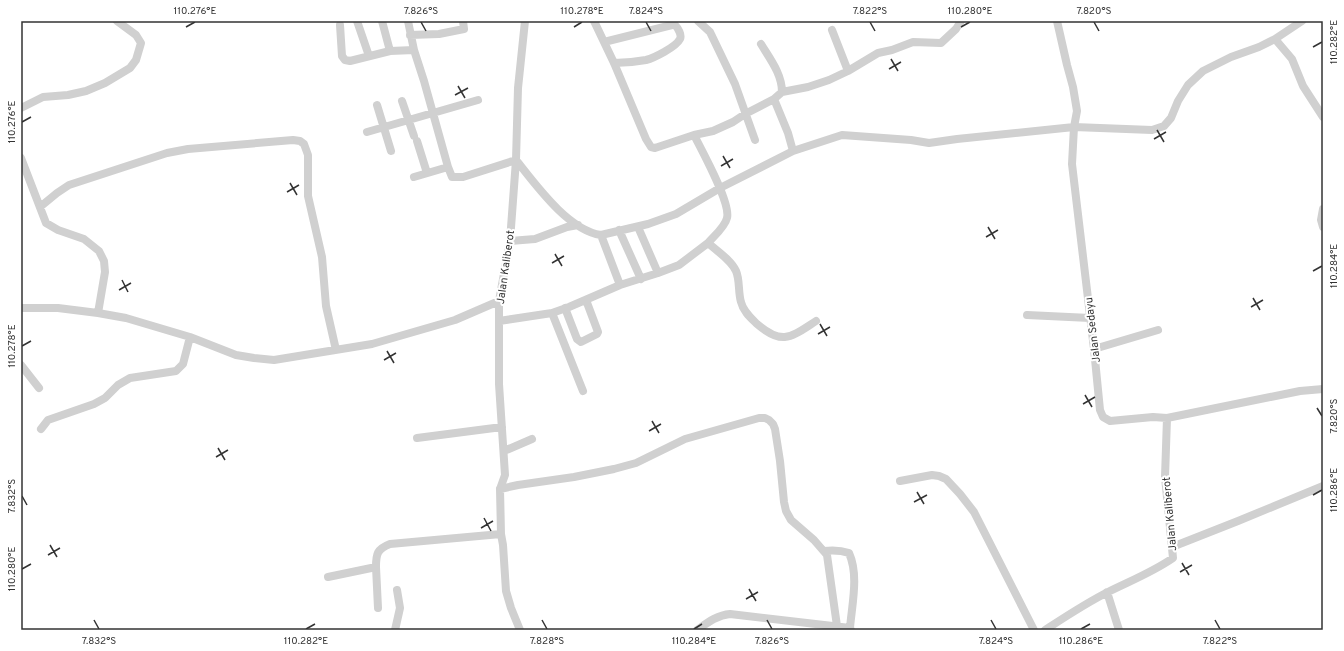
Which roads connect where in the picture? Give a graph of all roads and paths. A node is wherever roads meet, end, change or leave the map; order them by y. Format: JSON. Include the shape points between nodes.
{"nodes":[{"id":1,"x":117,"y":21,"type":"edge"},
{"id":2,"x":357,"y":21,"type":"edge"},
{"id":3,"x":382,"y":21,"type":"edge"},
{"id":4,"x":408,"y":21,"type":"edge"},
{"id":5,"x":463,"y":21,"type":"edge"},
{"id":6,"x":525,"y":21,"type":"edge"},
{"id":7,"x":594,"y":21,"type":"edge"},
{"id":8,"x":698,"y":21,"type":"edge"},
{"id":9,"x":961,"y":21,"type":"edge"},
{"id":10,"x":1057,"y":21,"type":"edge"},
{"id":11,"x":1302,"y":21,"type":"edge"},
{"id":12,"x":340,"y":25,"type":"dead end"},
{"id":13,"x":832,"y":30,"type":"dead end"},
{"id":14,"x":410,"y":35,"type":"junction"},
{"id":15,"x":1274,"y":39,"type":"junction"},
{"id":16,"x":604,"y":42,"type":"junction"},
{"id":17,"x":761,"y":44,"type":"dead end"},
{"id":18,"x":414,"y":50,"type":"junction"},
{"id":19,"x":390,"y":51,"type":"junction"},
{"id":20,"x":369,"y":56,"type":"junction"},
{"id":21,"x":614,"y":63,"type":"junction"},
{"id":22,"x":848,"y":70,"type":"junction"},
{"id":23,"x":782,"y":92,"type":"junction"},
{"id":24,"x":774,"y":99,"type":"junction"},
{"id":25,"x":478,"y":100,"type":"dead end"},
{"id":26,"x":402,"y":101,"type":"dead end"},
{"id":27,"x":377,"y":105,"type":"dead end"},
{"id":28,"x":21,"y":108,"type":"edge"},
{"id":29,"x":433,"y":113,"type":"junction"},
{"id":30,"x":745,"y":114,"type":"junction"},
{"id":31,"x":1323,"y":117,"type":"edge"},
{"id":32,"x":409,"y":120,"type":"junction"},
{"id":33,"x":384,"y":127,"type":"junction"},
{"id":34,"x":1074,"y":127,"type":"junction"},
{"id":35,"x":367,"y":132,"type":"dead end"},
{"id":36,"x":694,"y":134,"type":"junction"},
{"id":37,"x":755,"y":140,"type":"dead end"},
{"id":38,"x":392,"y":151,"type":"dead end"},
{"id":39,"x":793,"y":151,"type":"junction"},
{"id":40,"x":21,"y":158,"type":"edge"},
{"id":41,"x":516,"y":160,"type":"junction"},
{"id":42,"x":448,"y":167,"type":"junction"},
{"id":43,"x":427,"y":173,"type":"junction"},
{"id":44,"x":414,"y":177,"type":"dead end"},
{"id":45,"x":720,"y":188,"type":"junction"},
{"id":46,"x":40,"y":207,"type":"junction"},
{"id":47,"x":1323,"y":209,"type":"edge"},
{"id":48,"x":578,"y":225,"type":"junction"},
{"id":49,"x":638,"y":227,"type":"junction"},
{"id":50,"x":1323,"y":227,"type":"edge"},
{"id":51,"x":619,"y":230,"type":"junction"},
{"id":52,"x":601,"y":234,"type":"junction"},
{"id":53,"x":510,"y":241,"type":"junction"},
{"id":54,"x":708,"y":243,"type":"junction"},
{"id":55,"x":658,"y":274,"type":"junction"},
{"id":56,"x":641,"y":279,"type":"junction"},
{"id":57,"x":620,"y":285,"type":"junction"},
{"id":58,"x":586,"y":300,"type":"junction"},
{"id":59,"x":499,"y":301,"type":"junction"},
{"id":60,"x":21,"y":308,"type":"edge"},
{"id":61,"x":565,"y":308,"type":"junction"},
{"id":62,"x":98,"y":313,"type":"junction"},
{"id":63,"x":552,"y":313,"type":"junction"},
{"id":64,"x":1027,"y":315,"type":"dead end"},
{"id":65,"x":1090,"y":318,"type":"junction"},
{"id":66,"x":499,"y":321,"type":"junction"},
{"id":67,"x":816,"y":321,"type":"dead end"},
{"id":68,"x":1158,"y":330,"type":"dead end"},
{"id":69,"x":190,"y":338,"type":"junction"},
{"id":70,"x":1094,"y":349,"type":"junction"},
{"id":71,"x":336,"y":350,"type":"junction"},
{"id":72,"x":21,"y":365,"type":"edge"},
{"id":73,"x":24,"y":370,"type":"edge"},
{"id":74,"x":39,"y":388,"type":"dead end"},
{"id":75,"x":1323,"y":388,"type":"edge"},
{"id":76,"x":583,"y":391,"type":"dead end"},
{"id":77,"x":1167,"y":418,"type":"junction"},
{"id":78,"x":502,"y":427,"type":"junction"},
{"id":79,"x":41,"y":429,"type":"dead end"},
{"id":80,"x":417,"y":438,"type":"dead end"},
{"id":81,"x":532,"y":439,"type":"dead end"},
{"id":82,"x":504,"y":451,"type":"junction"},
{"id":83,"x":900,"y":481,"type":"dead end"},
{"id":84,"x":1323,"y":486,"type":"edge"},
{"id":85,"x":500,"y":489,"type":"junction"},
{"id":86,"x":501,"y":534,"type":"junction"},
{"id":87,"x":1172,"y":547,"type":"junction"},
{"id":88,"x":824,"y":551,"type":"junction"},
{"id":89,"x":376,"y":567,"type":"junction"},
{"id":90,"x":328,"y":577,"type":"dead end"},
{"id":91,"x":397,"y":590,"type":"dead end"},
{"id":92,"x":1107,"y":592,"type":"junction"},
{"id":93,"x":378,"y":608,"type":"dead end"},
{"id":94,"x":837,"y":626,"type":"junction"},
{"id":95,"x":851,"y":629,"type":"edge"},
{"id":96,"x":395,"y":630,"type":"edge"},
{"id":97,"x":520,"y":630,"type":"edge"},
{"id":98,"x":697,"y":630,"type":"edge"},
{"id":99,"x":1034,"y":630,"type":"edge"},
{"id":100,"x":1045,"y":630,"type":"edge"},
{"id":101,"x":1119,"y":630,"type":"edge"}],
"edges":[{"from":1,"to":28,"type":"street","via":[[136,35],[141,43],[136,60],[130,68],[86,91],[42,97]]},
{"from":2,"to":20,"type":"street"},
{"from":3,"to":19,"type":"street"},
{"from":4,"to":14,"type":"street"},
{"from":5,"to":14,"type":"street","via":[[464,28],[439,34]]},
{"from":6,"to":41,"type":"street","name":"Jalan Kaliberot","via":[[518,88]]},
{"from":7,"to":16,"type":"street"},
{"from":8,"to":30,"type":"street","via":[[710,32],[735,84]]},
{"from":9,"to":22,"type":"street","via":[[941,42],[912,42],[878,53]]},
{"from":10,"to":34,"type":"street","name":"Jalan Sedayu","via":[[1077,111]]},
{"from":11,"to":15,"type":"street"},
{"from":12,"to":20,"type":"street","via":[[343,58],[350,61]]},
{"from":13,"to":22,"type":"street"},
{"from":14,"to":18,"type":"street"},
{"from":15,"to":31,"type":"street","via":[[1292,59],[1303,86]]},
{"from":15,"to":34,"type":"street","via":[[1203,71],[1188,85],[1164,126],[1152,130]]},
{"from":16,"to":21,"type":"street"},
{"from":16,"to":21,"type":"street","via":[[672,25],[677,27],[681,36],[679,40],[660,54],[646,60]]},
{"from":17,"to":23,"type":"street","via":[[777,71]]},
{"from":18,"to":19,"type":"street"},
{"from":18,"to":29,"type":"street"},
{"from":19,"to":20,"type":"street"},
{"from":21,"to":36,"type":"street","via":[[646,139],[652,147]]},
{"from":22,"to":23,"type":"street","via":[[830,80]]},
{"from":23,"to":24,"type":"street"},
{"from":24,"to":30,"type":"street"},
{"from":24,"to":39,"type":"street"},
{"from":25,"to":29,"type":"street"},
{"from":26,"to":32,"type":"street"},
{"from":27,"to":33,"type":"street"},
{"from":29,"to":32,"type":"street"},
{"from":29,"to":42,"type":"street"},
{"from":30,"to":36,"type":"street","via":[[713,131]]},
{"from":30,"to":37,"type":"street"},
{"from":32,"to":33,"type":"street"},
{"from":32,"to":43,"type":"street"},
{"from":33,"to":35,"type":"street"},
{"from":33,"to":38,"type":"street"},
{"from":34,"to":39,"type":"street","via":[[929,143],[842,135]]},
{"from":34,"to":65,"type":"street","name":"Jalan Sedayu","via":[[1072,164]]},
{"from":36,"to":45,"type":"street"},
{"from":39,"to":45,"type":"street"},
{"from":40,"to":46,"type":"street"},
{"from":41,"to":42,"type":"street","via":[[458,178],[452,177]]},
{"from":41,"to":48,"type":"street","via":[[557,209]]},
{"from":41,"to":53,"type":"street","name":"Jalan Kaliberot"},
{"from":42,"to":43,"type":"street"},
{"from":43,"to":44,"type":"street"},
{"from":45,"to":49,"type":"street","via":[[676,214]]},
{"from":45,"to":54,"type":"street","via":[[726,203],[727,216]]},
{"from":46,"to":62,"type":"street","via":[[46,223],[84,239],[99,251],[104,261],[105,272]]},
{"from":46,"to":71,"type":"street","via":[[69,186],[167,153],[188,149],[300,141],[308,155],[308,196],[322,257],[326,306]]},
{"from":47,"to":50,"type":"street"},
{"from":48,"to":52,"type":"street"},
{"from":48,"to":53,"type":"street","via":[[535,239]]},
{"from":49,"to":51,"type":"street"},
{"from":49,"to":55,"type":"street"},
{"from":51,"to":52,"type":"street"},
{"from":51,"to":56,"type":"street"},
{"from":52,"to":57,"type":"street"},
{"from":53,"to":59,"type":"street","name":"Jalan Kaliberot"},
{"from":54,"to":55,"type":"street","via":[[679,265]]},
{"from":54,"to":67,"type":"street","via":[[736,272],[743,308],[771,335],[793,336]]},
{"from":55,"to":56,"type":"street"},
{"from":56,"to":57,"type":"street"},
{"from":57,"to":58,"type":"street"},
{"from":58,"to":61,"type":"street"},
{"from":58,"to":61,"type":"street","via":[[598,332],[581,342],[577,339]]},
{"from":59,"to":66,"type":"street","name":"Jalan Kaliberot"},
{"from":59,"to":71,"type":"street","via":[[455,320],[372,344]]},
{"from":60,"to":62,"type":"street","via":[[58,308]]},
{"from":61,"to":63,"type":"street"},
{"from":62,"to":69,"type":"street","via":[[143,322]]},
{"from":63,"to":66,"type":"street"},
{"from":63,"to":76,"type":"street"},
{"from":64,"to":65,"type":"street"},
{"from":65,"to":70,"type":"street","name":"Jalan Sedayu"},
{"from":66,"to":78,"type":"street","name":"Jalan Kaliberot"},
{"from":68,"to":70,"type":"street"},
{"from":69,"to":71,"type":"street","via":[[236,355],[274,360]]},
{"from":69,"to":79,"type":"street","via":[[183,364],[176,371],[130,378],[118,385],[105,398],[48,420]]},
{"from":70,"to":77,"type":"street","name":"Jalan Sedayu","via":[[1100,410],[1103,417],[1110,421]]},
{"from":72,"to":73,"type":"street"},
{"from":73,"to":74,"type":"street"},
{"from":75,"to":77,"type":"street","name":"Jalan Sedayu"},
{"from":77,"to":87,"type":"street","name":"Jalan Kaliberot","via":[[1165,477]]},
{"from":78,"to":80,"type":"street"},
{"from":78,"to":82,"type":"street","name":"Jalan Kaliberot"},
{"from":81,"to":82,"type":"street"},
{"from":82,"to":85,"type":"street","name":"Jalan Kaliberot","via":[[505,475]]},
{"from":83,"to":99,"type":"street","via":[[939,476],[946,479],[960,494],[974,512]]},
{"from":84,"to":87,"type":"street"},
{"from":85,"to":86,"type":"street","name":"Jalan Kaliberot"},
{"from":85,"to":88,"type":"street","via":[[614,469],[636,463],[684,439],[765,418],[773,424],[786,511],[794,523]]},
{"from":86,"to":89,"type":"street","via":[[390,544],[379,550]]},
{"from":86,"to":97,"type":"street","name":"Jalan Kaliberot","via":[[506,591]]},
{"from":87,"to":92,"type":"street","name":"Jalan Kaliberot","via":[[1173,558],[1165,564]]},
{"from":88,"to":94,"type":"street","via":[[830,566]]},
{"from":88,"to":95,"type":"street","via":[[843,551],[848,553],[853,562]]},
{"from":89,"to":90,"type":"street"},
{"from":89,"to":93,"type":"street"},
{"from":91,"to":96,"type":"street","via":[[400,608]]},
{"from":92,"to":100,"type":"street","name":"Jalan Kaliberot"},
{"from":92,"to":101,"type":"street"},
{"from":94,"to":95,"type":"street"},
{"from":94,"to":98,"type":"street","via":[[723,614]]}]}
